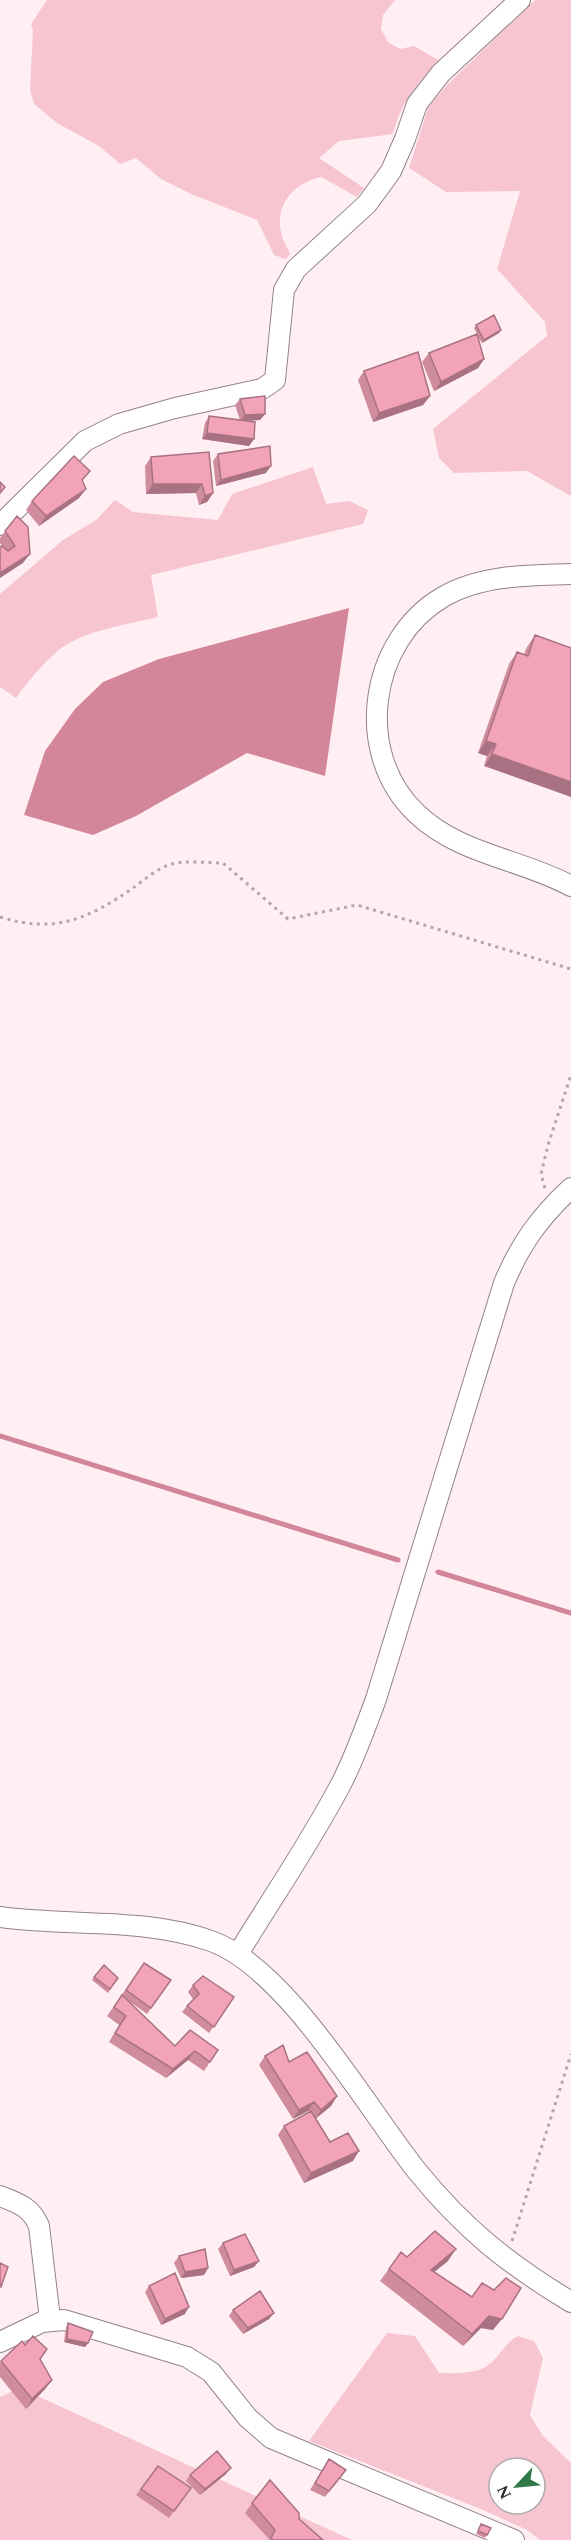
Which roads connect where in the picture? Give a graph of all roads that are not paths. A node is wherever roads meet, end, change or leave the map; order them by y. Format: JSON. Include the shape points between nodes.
{"nodes":[{"id":1,"x":520,"y":0,"type":"edge"},
{"id":2,"x":0,"y":525,"type":"edge"},
{"id":3,"x":571,"y":574,"type":"edge"},
{"id":4,"x":571,"y":886,"type":"edge"},
{"id":5,"x":571,"y":1188,"type":"edge"},
{"id":6,"x":0,"y":1917,"type":"edge"},
{"id":7,"x":238,"y":1954,"type":"junction"},
{"id":8,"x":0,"y":2196,"type":"edge"},
{"id":9,"x":571,"y":2302,"type":"edge"},
{"id":10,"x":50,"y":2319,"type":"junction"},
{"id":11,"x":0,"y":2342,"type":"edge"},
{"id":12,"x":514,"y":2540,"type":"edge"}],
"edges":[{"from":1,"to":2,"type":"street","via":[[441,74],[417,104],[391,171],[367,204],[296,269],[284,290],[275,380],[262,389],[119,424],[85,441]]},
{"from":3,"to":4,"type":"street","via":[[480,582],[443,596],[417,615],[399,639],[384,668],[376,699],[382,756],[395,787],[415,813],[447,836]]},
{"from":5,"to":7,"type":"street","via":[[525,1239],[504,1283],[361,1741],[322,1818]]},
{"from":6,"to":7,"type":"street","via":[[163,1930],[211,1941]]},
{"from":7,"to":9,"type":"street","via":[[274,1985],[306,2022],[417,2171],[453,2212],[506,2260]]},
{"from":8,"to":10,"type":"street","via":[[24,2205],[39,2226]]},
{"from":10,"to":11,"type":"street"},
{"from":10,"to":12,"type":"street","via":[[187,2357],[211,2372],[248,2418],[270,2438]]}]}
